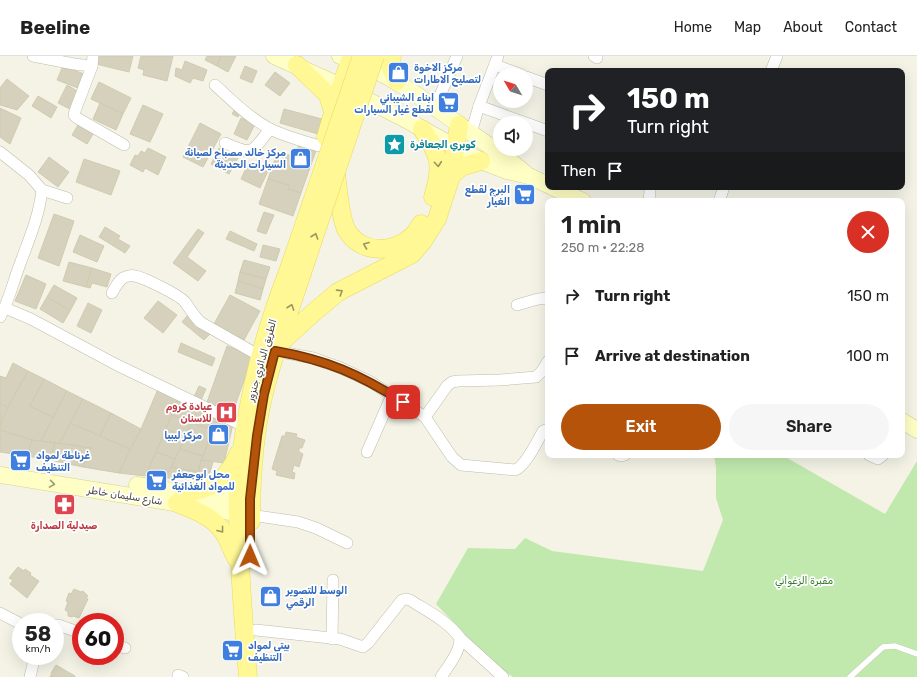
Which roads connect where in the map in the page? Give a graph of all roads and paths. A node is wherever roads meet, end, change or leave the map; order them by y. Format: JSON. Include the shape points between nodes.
{"nodes":[{"id":1,"x":33,"y":56,"type":"edge"},
{"id":2,"x":274,"y":56,"type":"edge"},
{"id":3,"x":375,"y":56,"type":"edge"},
{"id":4,"x":392,"y":56,"type":"edge"},
{"id":5,"x":456,"y":56,"type":"edge"},
{"id":6,"x":777,"y":56,"type":"edge"},
{"id":7,"x":351,"y":57,"type":"edge"},
{"id":8,"x":497,"y":60,"type":"edge"},
{"id":9,"x":92,"y":61,"type":"edge"},
{"id":10,"x":297,"y":66,"type":"junction"},
{"id":11,"x":510,"y":68,"type":"edge"},
{"id":12,"x":771,"y":68,"type":"edge"},
{"id":13,"x":533,"y":80,"type":"edge"},
{"id":14,"x":397,"y":81,"type":"junction"},
{"id":15,"x":545,"y":84,"type":"edge"},
{"id":16,"x":215,"y":85,"type":"dead end"},
{"id":17,"x":341,"y":86,"type":"junction"},
{"id":18,"x":479,"y":106,"type":"junction"},
{"id":19,"x":435,"y":107,"type":"junction"},
{"id":20,"x":333,"y":112,"type":"junction"},
{"id":21,"x":270,"y":129,"type":"junction"},
{"id":22,"x":422,"y":129,"type":"junction"},
{"id":23,"x":465,"y":129,"type":"junction"},
{"id":24,"x":545,"y":130,"type":"edge"},
{"id":25,"x":225,"y":143,"type":"dead end"},
{"id":26,"x":124,"y":145,"type":"dead end"},
{"id":27,"x":323,"y":147,"type":"junction"},
{"id":28,"x":456,"y":147,"type":"junction"},
{"id":29,"x":0,"y":152,"type":"edge"},
{"id":30,"x":481,"y":161,"type":"junction"},
{"id":31,"x":336,"y":174,"type":"junction"},
{"id":32,"x":451,"y":176,"type":"junction"},
{"id":33,"x":529,"y":176,"type":"junction"},
{"id":34,"x":545,"y":184,"type":"edge"},
{"id":35,"x":42,"y":190,"type":"junction"},
{"id":36,"x":559,"y":190,"type":"edge"},
{"id":37,"x":66,"y":198,"type":"dead end"},
{"id":38,"x":576,"y":198,"type":"edge"},
{"id":39,"x":296,"y":271,"type":"junction"},
{"id":40,"x":112,"y":293,"type":"dead end"},
{"id":41,"x":545,"y":298,"type":"edge"},
{"id":42,"x":517,"y":305,"type":"dead end"},
{"id":43,"x":2,"y":313,"type":"edge"},
{"id":44,"x":270,"y":324,"type":"junction"},
{"id":45,"x":271,"y":351,"type":"junction"},
{"id":46,"x":545,"y":366,"type":"edge"},
{"id":47,"x":392,"y":395,"type":"junction"},
{"id":48,"x":425,"y":417,"type":"junction"},
{"id":49,"x":244,"y":426,"type":"junction"},
{"id":50,"x":545,"y":430,"type":"edge"},
{"id":51,"x":241,"y":447,"type":"junction"},
{"id":52,"x":367,"y":452,"type":"dead end"},
{"id":53,"x":0,"y":464,"type":"edge"},
{"id":54,"x":0,"y":476,"type":"edge"},
{"id":55,"x":180,"y":498,"type":"junction"},
{"id":56,"x":244,"y":506,"type":"junction"},
{"id":57,"x":347,"y":543,"type":"dead end"},
{"id":58,"x":239,"y":566,"type":"junction"},
{"id":59,"x":333,"y":580,"type":"dead end"},
{"id":60,"x":0,"y":613,"type":"edge"},
{"id":61,"x":12,"y":619,"type":"edge"},
{"id":62,"x":256,"y":630,"type":"junction"},
{"id":63,"x":460,"y":638,"type":"junction"},
{"id":64,"x":332,"y":639,"type":"junction"},
{"id":65,"x":917,"y":654,"type":"edge"},
{"id":66,"x":33,"y":665,"type":"edge"},
{"id":67,"x":30,"y":677,"type":"edge"},
{"id":68,"x":248,"y":677,"type":"edge"},
{"id":69,"x":258,"y":677,"type":"edge"},
{"id":70,"x":441,"y":677,"type":"edge"},
{"id":71,"x":503,"y":677,"type":"edge"},
{"id":72,"x":850,"y":677,"type":"edge"}],
"edges":[{"from":1,"to":9,"type":"street","via":[[74,64]]},
{"from":2,"to":10,"type":"main road"},
{"from":3,"to":31,"type":"main road","name":"الطريق الدائري جنزور","bridge":true},
{"from":4,"to":14,"type":"main road","via":[[390,66]]},
{"from":5,"to":19,"type":"street"},
{"from":6,"to":12,"type":"street"},
{"from":7,"to":14,"type":"main road"},
{"from":7,"to":17,"type":"main road"},
{"from":7,"to":39,"type":"main road","name":"الطريق الدائري جنزور","bridge":true},
{"from":8,"to":11,"type":"street"},
{"from":8,"to":18,"type":"street"},
{"from":9,"to":26,"type":"street","via":[[74,115]]},
{"from":10,"to":17,"type":"main road"},
{"from":10,"to":20,"type":"main road","via":[[328,95]]},
{"from":13,"to":15,"type":"street"},
{"from":14,"to":19,"type":"main road"},
{"from":16,"to":21,"type":"street","via":[[232,102]]},
{"from":17,"to":20,"type":"main road"},
{"from":17,"to":22,"type":"main road"},
{"from":18,"to":23,"type":"street"},
{"from":18,"to":24,"type":"street"},
{"from":19,"to":23,"type":"main road"},
{"from":20,"to":27,"type":"main road"},
{"from":21,"to":25,"type":"street","via":[[256,148],[249,151]]},
{"from":21,"to":27,"type":"street"},
{"from":22,"to":28,"type":"main road"},
{"from":22,"to":31,"type":"main road","one_way":true,"via":[[436,151],[439,175],[429,208],[419,229],[404,243],[386,249],[372,248],[361,245],[351,236],[343,219]]},
{"from":23,"to":28,"type":"main road"},
{"from":23,"to":33,"type":"main road"},
{"from":27,"to":44,"type":"main road","via":[[282,273]]},
{"from":28,"to":30,"type":"main road"},
{"from":28,"to":32,"type":"main road"},
{"from":29,"to":35,"type":"street","via":[[29,175]]},
{"from":30,"to":32,"type":"main road","via":[[466,164]]},
{"from":30,"to":33,"type":"main road"},
{"from":39,"to":31,"type":"main road","name":"الطريق الدائري جنزور","one_way":true,"bridge":true},
{"from":45,"to":32,"type":"main road","one_way":true,"via":[[338,292],[412,254],[437,219]]},
{"from":33,"to":34,"type":"main road"},
{"from":35,"to":37,"type":"street"},
{"from":35,"to":43,"type":"street","via":[[36,222]]},
{"from":36,"to":38,"type":"main road"},
{"from":39,"to":44,"type":"main road","name":"الطريق الدائري جنزور"},
{"from":45,"to":39,"type":"main road","name":"الطريق الدائري جنزور","one_way":true},
{"from":40,"to":45,"type":"street","via":[[124,277],[135,276],[181,299],[200,322]]},
{"from":41,"to":42,"type":"street"},
{"from":43,"to":49,"type":"street","via":[[31,319],[117,365]]},
{"from":44,"to":45,"type":"main road","name":"الطريق الدائري جنزور"},
{"from":45,"to":47,"type":"street","via":[[313,358],[341,368]]},
{"from":45,"to":49,"type":"main road","name":"الطريق الدائري جنزور"},
{"from":45,"to":56,"type":"main road","name":"الطريق الدائري جنزور"},
{"from":46,"to":48,"type":"street","via":[[536,377],[452,382]]},
{"from":47,"to":48,"type":"street"},
{"from":47,"to":52,"type":"street"},
{"from":48,"to":50,"type":"street","via":[[456,462],[475,467],[518,469]]},
{"from":49,"to":51,"type":"main road","name":"الطريق الدائري جنزور"},
{"from":51,"to":55,"type":"main road","via":[[232,468],[221,480]]},
{"from":51,"to":56,"type":"main road","name":"الطريق الدائري جنزور"},
{"from":53,"to":55,"type":"main road","name":"شارع سليمان خاطر"},
{"from":54,"to":55,"type":"main road","name":"شارع سليمان خاطر","one_way":true},
{"from":55,"to":56,"type":"main road","name":"شارع سليمان خاطر"},
{"from":55,"to":58,"type":"main road","one_way":true,"via":[[217,525]]},
{"from":56,"to":57,"type":"street","via":[[316,528]]},
{"from":56,"to":58,"type":"main road","name":"الطريق الدائري جنزور"},
{"from":56,"to":62,"type":"main road","name":"الطريق الدائري جنزور"},
{"from":58,"to":68,"type":"main road","name":"الطريق الدائري جنزور"},
{"from":59,"to":64,"type":"street"},
{"from":60,"to":61,"type":"street"},
{"from":62,"to":64,"type":"street"},
{"from":62,"to":69,"type":"main road","name":"الطريق الدائري جنزور"},
{"from":63,"to":64,"type":"street","via":[[435,616],[406,599],[402,600],[365,646]]},
{"from":63,"to":70,"type":"street","via":[[457,652]]},
{"from":63,"to":71,"type":"street"},
{"from":65,"to":72,"type":"lane","via":[[896,646],[883,647]]},
{"from":66,"to":67,"type":"street"}]}
